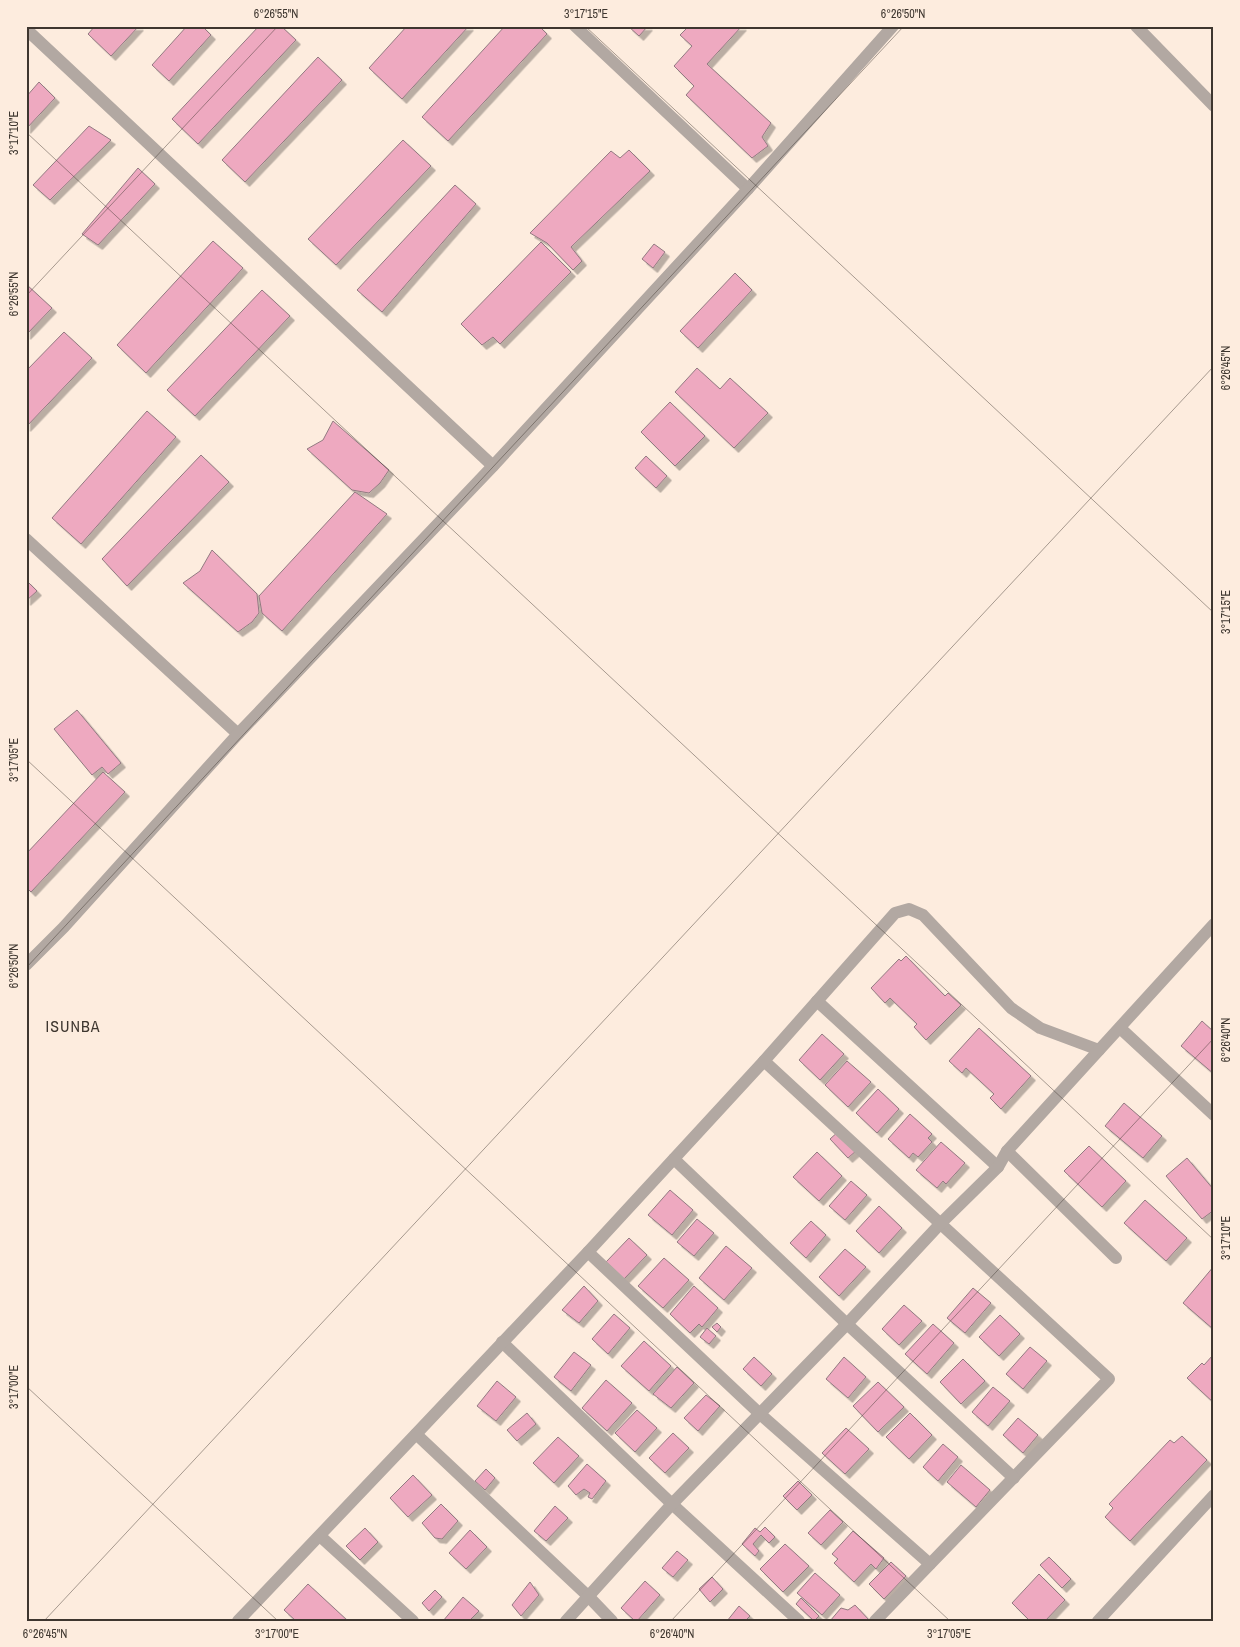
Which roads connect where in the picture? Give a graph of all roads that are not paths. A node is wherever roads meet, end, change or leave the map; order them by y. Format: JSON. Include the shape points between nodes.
{"nodes":[{"id":1,"x":575,"y":26,"type":"edge"},
{"id":2,"x":893,"y":26,"type":"edge"},
{"id":3,"x":1136,"y":26,"type":"edge"},
{"id":4,"x":26,"y":29,"type":"edge"},
{"id":5,"x":1214,"y":106,"type":"edge"},
{"id":6,"x":748,"y":189,"type":"junction"},
{"id":7,"x":493,"y":466,"type":"junction"},
{"id":8,"x":26,"y":538,"type":"edge"},
{"id":9,"x":238,"y":734,"type":"junction"},
{"id":10,"x":1214,"y":924,"type":"edge"},
{"id":11,"x":26,"y":965,"type":"edge"},
{"id":12,"x":817,"y":1002,"type":"junction"},
{"id":13,"x":1120,"y":1028,"type":"junction"},
{"id":14,"x":1099,"y":1050,"type":"junction"},
{"id":15,"x":764,"y":1061,"type":"junction"},
{"id":16,"x":1214,"y":1115,"type":"edge"},
{"id":17,"x":1007,"y":1151,"type":"junction"},
{"id":18,"x":674,"y":1159,"type":"junction"},
{"id":19,"x":998,"y":1166,"type":"junction"},
{"id":20,"x":941,"y":1223,"type":"junction"},
{"id":21,"x":588,"y":1252,"type":"junction"},
{"id":22,"x":1116,"y":1258,"type":"dead end"},
{"id":23,"x":847,"y":1324,"type":"junction"},
{"id":24,"x":502,"y":1342,"type":"junction"},
{"id":25,"x":760,"y":1414,"type":"junction"},
{"id":26,"x":416,"y":1434,"type":"junction"},
{"id":27,"x":1014,"y":1478,"type":"junction"},
{"id":28,"x":1214,"y":1495,"type":"edge"},
{"id":29,"x":672,"y":1504,"type":"junction"},
{"id":30,"x":320,"y":1536,"type":"junction"},
{"id":31,"x":930,"y":1564,"type":"junction"},
{"id":32,"x":589,"y":1597,"type":"junction"},
{"id":33,"x":239,"y":1620,"type":"edge"},
{"id":34,"x":413,"y":1621,"type":"edge"},
{"id":35,"x":566,"y":1621,"type":"edge"},
{"id":36,"x":612,"y":1621,"type":"edge"},
{"id":37,"x":799,"y":1621,"type":"edge"},
{"id":38,"x":875,"y":1621,"type":"edge"},
{"id":39,"x":1098,"y":1621,"type":"edge"}],
"edges":[{"from":1,"to":6,"type":"street"},
{"from":2,"to":6,"type":"street"},
{"from":3,"to":5,"type":"street"},
{"from":4,"to":7,"type":"street"},
{"from":6,"to":7,"type":"street"},
{"from":7,"to":9,"type":"street"},
{"from":8,"to":9,"type":"street"},
{"from":9,"to":11,"type":"street"},
{"from":10,"to":13,"type":"street"},
{"from":12,"to":14,"type":"street","via":[[895,913],[909,909],[923,915],[1011,1008],[1040,1028]]},
{"from":12,"to":15,"type":"street"},
{"from":12,"to":19,"type":"street"},
{"from":13,"to":14,"type":"street"},
{"from":13,"to":16,"type":"street"},
{"from":14,"to":17,"type":"street"},
{"from":15,"to":18,"type":"street"},
{"from":15,"to":20,"type":"street"},
{"from":17,"to":19,"type":"street"},
{"from":17,"to":22,"type":"street"},
{"from":18,"to":21,"type":"street"},
{"from":18,"to":23,"type":"street"},
{"from":19,"to":20,"type":"street"},
{"from":20,"to":23,"type":"street"},
{"from":20,"to":27,"type":"street","via":[[1109,1379]]},
{"from":21,"to":24,"type":"street"},
{"from":21,"to":25,"type":"street"},
{"from":23,"to":25,"type":"street"},
{"from":23,"to":27,"type":"street"},
{"from":24,"to":26,"type":"street"},
{"from":24,"to":29,"type":"street"},
{"from":25,"to":29,"type":"street"},
{"from":25,"to":31,"type":"street"},
{"from":26,"to":30,"type":"street"},
{"from":26,"to":32,"type":"street"},
{"from":27,"to":31,"type":"street"},
{"from":28,"to":39,"type":"street"},
{"from":29,"to":32,"type":"street"},
{"from":29,"to":37,"type":"street"},
{"from":30,"to":33,"type":"street"},
{"from":30,"to":34,"type":"street"},
{"from":31,"to":38,"type":"street"},
{"from":32,"to":35,"type":"street"},
{"from":32,"to":36,"type":"street"}]}
